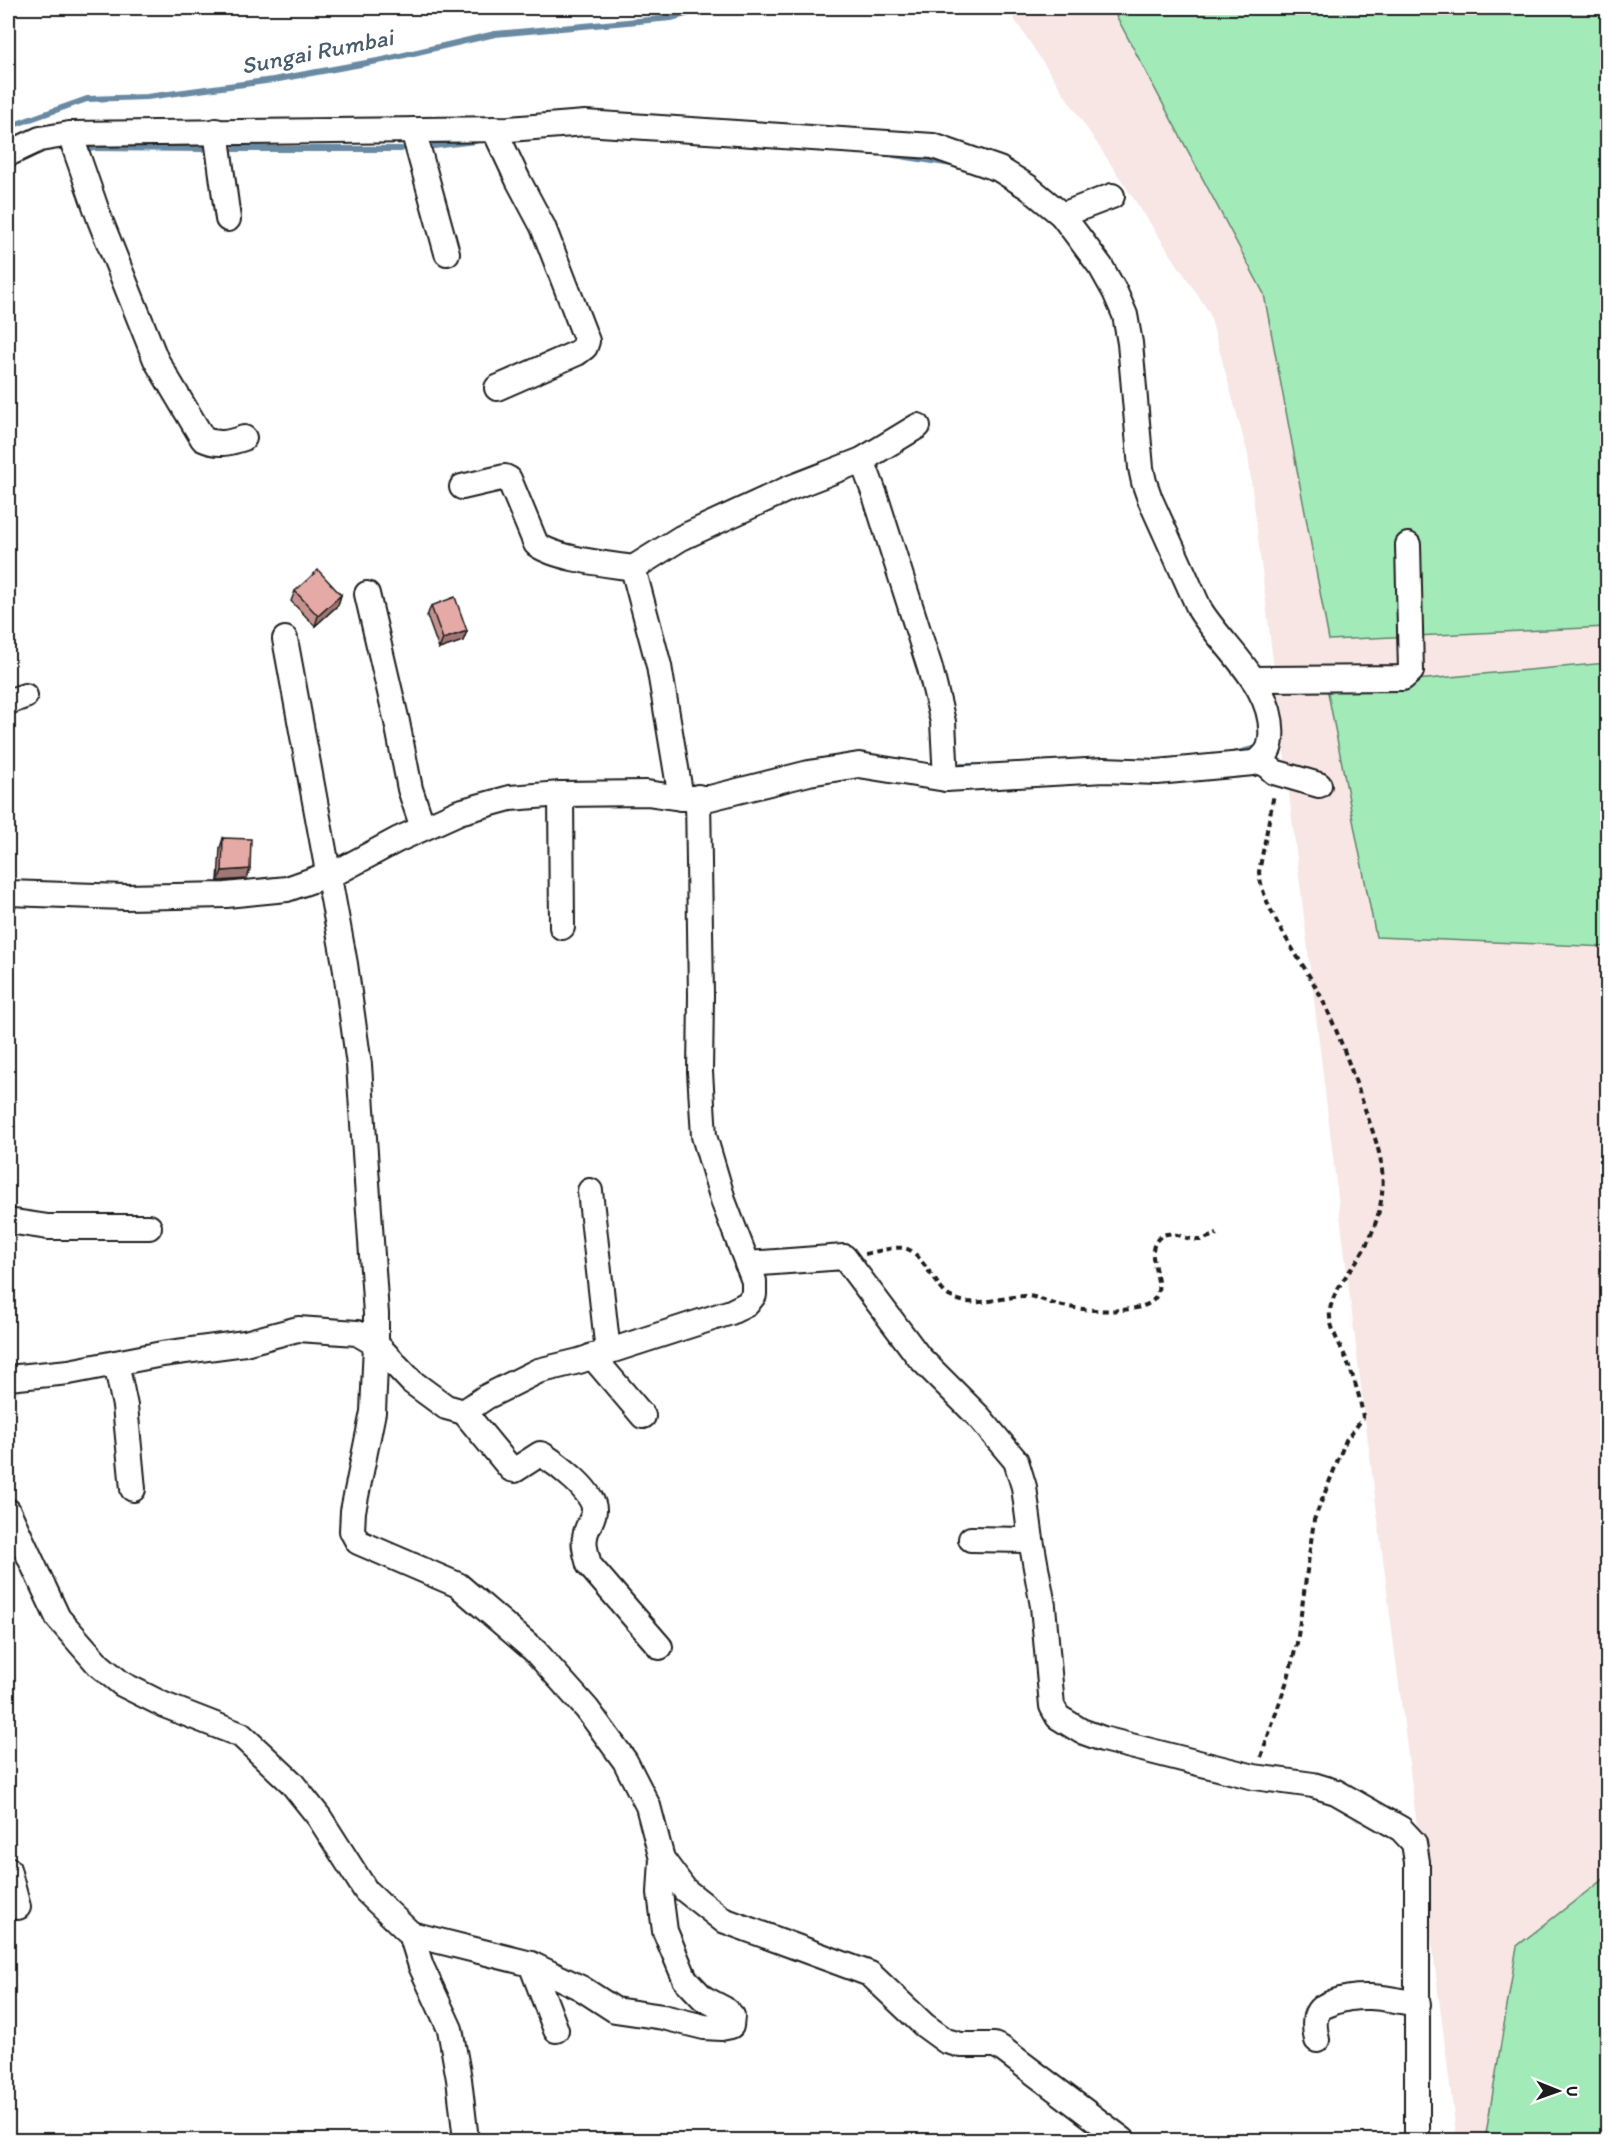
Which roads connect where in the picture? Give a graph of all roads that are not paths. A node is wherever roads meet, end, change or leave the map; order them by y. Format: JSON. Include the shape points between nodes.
{"nodes":[{"id":1,"x":494,"y":129,"type":"junction"},
{"id":2,"x":413,"y":130,"type":"junction"},
{"id":3,"x":216,"y":131,"type":"junction"},
{"id":4,"x":70,"y":134,"type":"junction"},
{"id":5,"x":8,"y":154,"type":"edge"},
{"id":6,"x":1113,"y":196,"type":"dead end"},
{"id":7,"x":1062,"y":215,"type":"junction"},
{"id":8,"x":228,"y":219,"type":"dead end"},
{"id":9,"x":447,"y":253,"type":"dead end"},
{"id":10,"x":497,"y":388,"type":"dead end"},
{"id":11,"x":918,"y":426,"type":"dead end"},
{"id":12,"x":244,"y":438,"type":"dead end"},
{"id":13,"x":862,"y":460,"type":"junction"},
{"id":14,"x":462,"y":487,"type":"dead end"},
{"id":15,"x":1408,"y":546,"type":"dead end"},
{"id":16,"x":633,"y":568,"type":"junction"},
{"id":17,"x":367,"y":594,"type":"dead end"},
{"id":18,"x":285,"y":639,"type":"dead end"},
{"id":19,"x":1253,"y":679,"type":"junction"},
{"id":20,"x":1267,"y":766,"type":"junction"},
{"id":21,"x":946,"y":779,"type":"junction"},
{"id":22,"x":1319,"y":785,"type":"dead end"},
{"id":23,"x":561,"y":794,"type":"junction"},
{"id":24,"x":690,"y":797,"type":"junction"},
{"id":25,"x":423,"y":828,"type":"junction"},
{"id":26,"x":327,"y":875,"type":"junction"},
{"id":27,"x":8,"y":893,"type":"edge"},
{"id":28,"x":562,"y":927,"type":"dead end"},
{"id":29,"x":590,"y":1191,"type":"dead end"},
{"id":30,"x":8,"y":1221,"type":"edge"},
{"id":31,"x":149,"y":1227,"type":"dead end"},
{"id":32,"x":747,"y":1264,"type":"junction"},
{"id":33,"x":376,"y":1344,"type":"junction"},
{"id":34,"x":600,"y":1354,"type":"junction"},
{"id":35,"x":116,"y":1363,"type":"junction"},
{"id":36,"x":8,"y":1378,"type":"edge"},
{"id":37,"x":464,"y":1412,"type":"junction"},
{"id":38,"x":643,"y":1416,"type":"dead end"},
{"id":39,"x":133,"y":1489,"type":"dead end"},
{"id":40,"x":8,"y":1511,"type":"edge"},
{"id":41,"x":971,"y":1539,"type":"dead end"},
{"id":42,"x":1031,"y":1540,"type":"junction"},
{"id":43,"x":660,"y":1647,"type":"dead end"},
{"id":44,"x":662,"y":1859,"type":"junction"},
{"id":45,"x":8,"y":1869,"type":"edge"},
{"id":46,"x":18,"y":1907,"type":"dead end"},
{"id":47,"x":411,"y":1934,"type":"junction"},
{"id":48,"x":531,"y":1964,"type":"junction"},
{"id":49,"x":1418,"y":2004,"type":"junction"},
{"id":50,"x":556,"y":2030,"type":"dead end"},
{"id":51,"x":1317,"y":2040,"type":"dead end"},
{"id":52,"x":466,"y":2140,"type":"edge"},
{"id":53,"x":1123,"y":2140,"type":"edge"},
{"id":54,"x":1418,"y":2140,"type":"edge"}],
"edges":[{"from":1,"to":2,"type":"street"},
{"from":1,"to":7,"type":"street","via":[[585,123],[933,146],[999,169]]},
{"from":1,"to":10,"type":"street","via":[[543,226],[587,341],[577,353]]},
{"from":2,"to":3,"type":"street"},
{"from":2,"to":9,"type":"street"},
{"from":3,"to":4,"type":"street"},
{"from":3,"to":8,"type":"street"},
{"from":4,"to":5,"type":"street","via":[[40,140]]},
{"from":4,"to":12,"type":"street","via":[[156,360],[203,440],[226,444]]},
{"from":6,"to":7,"type":"street"},
{"from":7,"to":19,"type":"street","via":[[1101,267],[1125,315],[1141,468],[1150,499],[1200,610]]},
{"from":11,"to":13,"type":"street"},
{"from":13,"to":16,"type":"street","via":[[681,538]]},
{"from":13,"to":21,"type":"street","via":[[930,668],[944,722]]},
{"from":14,"to":16,"type":"street","via":[[505,477],[540,547]]},
{"from":15,"to":19,"type":"street","via":[[1411,671],[1403,678]]},
{"from":16,"to":24,"type":"street"},
{"from":17,"to":25,"type":"street","via":[[410,789]]},
{"from":18,"to":26,"type":"street"},
{"from":19,"to":20,"type":"street","via":[[1271,723]]},
{"from":20,"to":21,"type":"street","via":[[1157,772],[1094,770]]},
{"from":20,"to":22,"type":"street"},
{"from":21,"to":24,"type":"street","via":[[859,765],[809,773],[710,798]]},
{"from":23,"to":24,"type":"street"},
{"from":23,"to":25,"type":"street","via":[[510,798],[459,812]]},
{"from":23,"to":28,"type":"street"},
{"from":24,"to":32,"type":"street","via":[[704,1136]]},
{"from":25,"to":26,"type":"street"},
{"from":26,"to":27,"type":"street","via":[[287,889],[226,895]]},
{"from":26,"to":33,"type":"street","via":[[359,1065]]},
{"from":29,"to":34,"type":"street"},
{"from":30,"to":31,"type":"street","via":[[48,1227]]},
{"from":32,"to":34,"type":"street","via":[[754,1295],[747,1304]]},
{"from":32,"to":42,"type":"street","via":[[844,1257],[919,1357],[1016,1461],[1024,1487]]},
{"from":33,"to":35,"type":"street","via":[[357,1333],[298,1329],[245,1343]]},
{"from":33,"to":37,"type":"street","via":[[412,1382],[446,1407]]},
{"from":33,"to":44,"type":"street","via":[[373,1412],[353,1511],[352,1531],[358,1542],[458,1585],[548,1664],[625,1761],[648,1806]]},
{"from":34,"to":37,"type":"street","via":[[538,1371]]},
{"from":34,"to":38,"type":"street"},
{"from":35,"to":36,"type":"street"},
{"from":35,"to":39,"type":"street","via":[[125,1407]]},
{"from":37,"to":43,"type":"street","via":[[511,1469],[543,1455],[564,1470],[592,1500],[594,1508],[585,1536],[589,1565]]},
{"from":40,"to":47,"type":"street","via":[[58,1618],[99,1665],[122,1684],[153,1700],[241,1735],[291,1782],[319,1817],[366,1891]]},
{"from":41,"to":42,"type":"street"},
{"from":42,"to":49,"type":"street","via":[[1043,1606],[1050,1698],[1058,1717],[1103,1739],[1254,1777],[1336,1792],[1389,1820],[1409,1836],[1417,1862]]},
{"from":44,"to":48,"type":"street","via":[[660,1893],[669,1940],[686,1979],[704,1998],[732,2016],[730,2026],[704,2027],[615,2010]]},
{"from":44,"to":53,"type":"street","via":[[685,1890],[723,1920],[870,1974],[946,2041],[1001,2048]]},
{"from":45,"to":46,"type":"street"},
{"from":47,"to":48,"type":"street"},
{"from":47,"to":52,"type":"street","via":[[450,2029]]},
{"from":48,"to":50,"type":"street"},
{"from":49,"to":51,"type":"street","via":[[1370,1995],[1339,2000],[1318,2010]]},
{"from":49,"to":54,"type":"street"}]}
